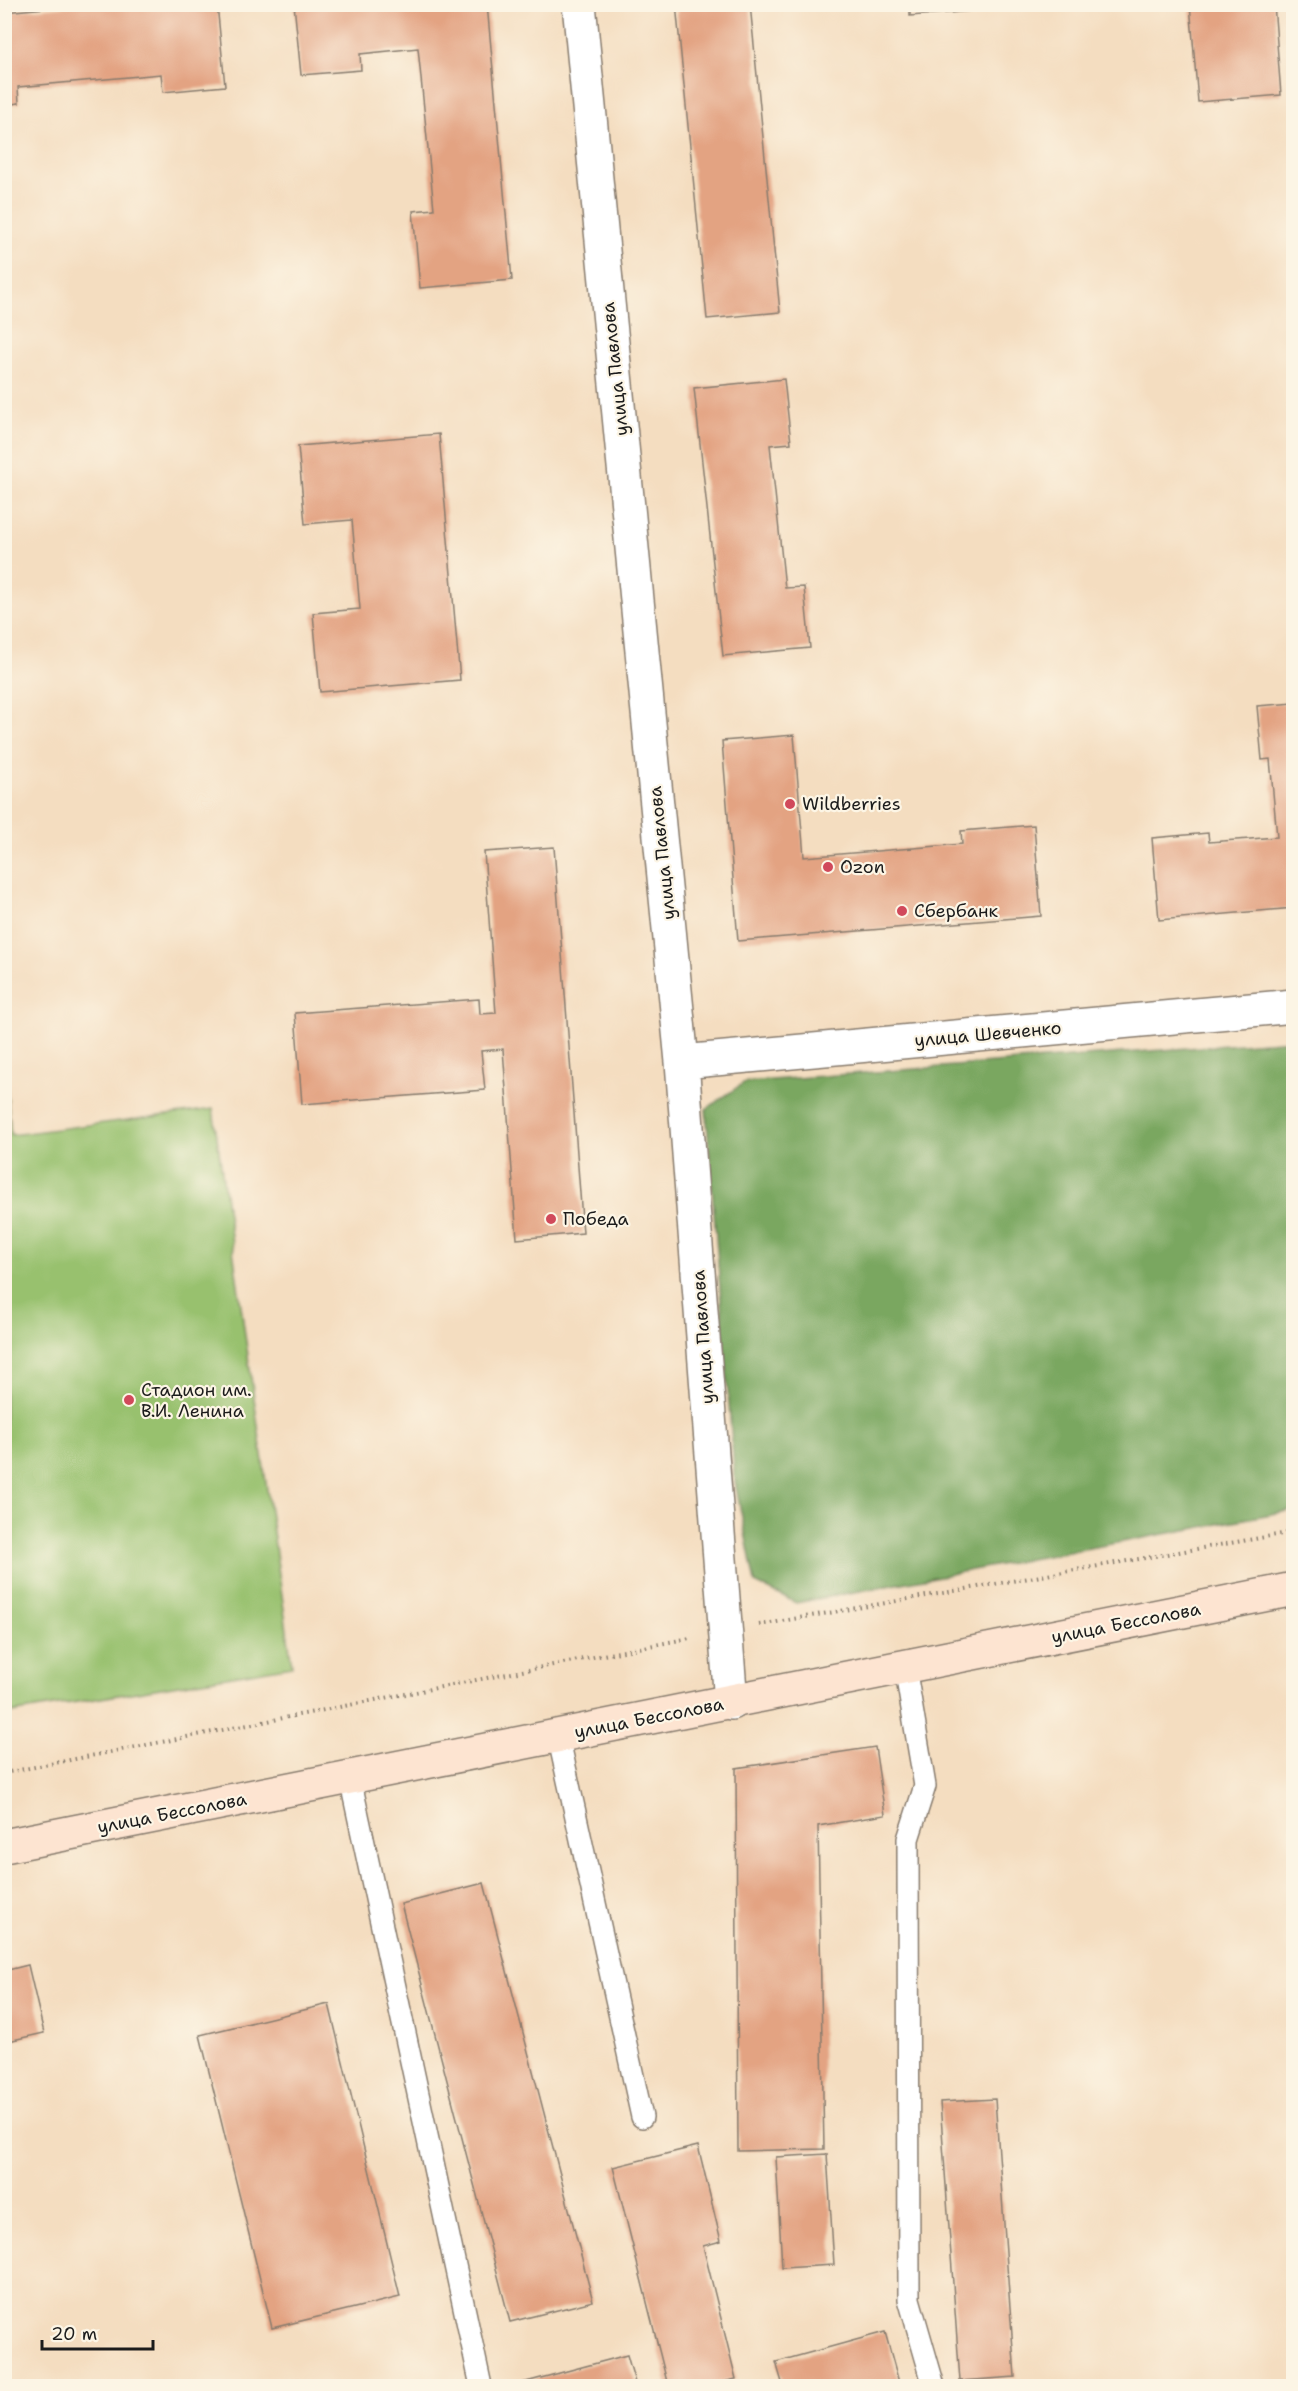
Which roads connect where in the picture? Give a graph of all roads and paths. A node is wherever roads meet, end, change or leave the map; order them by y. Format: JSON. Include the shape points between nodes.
{"nodes":[{"id":1,"x":579,"y":4,"type":"edge"},
{"id":2,"x":1293,"y":1006,"type":"edge"},
{"id":3,"x":682,"y":1062,"type":"junction"},
{"id":4,"x":1293,"y":1532,"type":"edge"},
{"id":5,"x":1293,"y":1589,"type":"edge"},
{"id":6,"x":725,"y":1631,"type":"junction"},
{"id":7,"x":905,"y":1667,"type":"junction"},
{"id":8,"x":731,"y":1703,"type":"junction"},
{"id":9,"x":558,"y":1735,"type":"junction"},
{"id":10,"x":4,"y":1773,"type":"edge"},
{"id":11,"x":350,"y":1778,"type":"junction"},
{"id":12,"x":4,"y":1846,"type":"edge"},
{"id":13,"x":642,"y":2117,"type":"dead end"},
{"id":14,"x":481,"y":2386,"type":"edge"},
{"id":15,"x":934,"y":2386,"type":"edge"}],
"edges":[{"from":1,"to":3,"type":"street","name":"улица Павлова"},
{"from":2,"to":3,"type":"street","name":"улица Шевченко"},
{"from":3,"to":6,"type":"street","name":"улица Павлова"},
{"from":4,"to":6,"type":"path"},
{"from":5,"to":7,"type":"main road","name":"улица Бессолова"},
{"from":6,"to":8,"type":"street","name":"улица Павлова"},
{"from":6,"to":10,"type":"path"},
{"from":7,"to":8,"type":"main road","name":"улица Бессолова"},
{"from":7,"to":15,"type":"lane","via":[[925,1786],[908,1839],[909,2299]]},
{"from":8,"to":9,"type":"main road","name":"улица Бессолова"},
{"from":9,"to":11,"type":"main road","name":"улица Бессолова"},
{"from":9,"to":13,"type":"lane"},
{"from":11,"to":12,"type":"main road","name":"улица Бессолова"},
{"from":11,"to":14,"type":"lane"}]}
